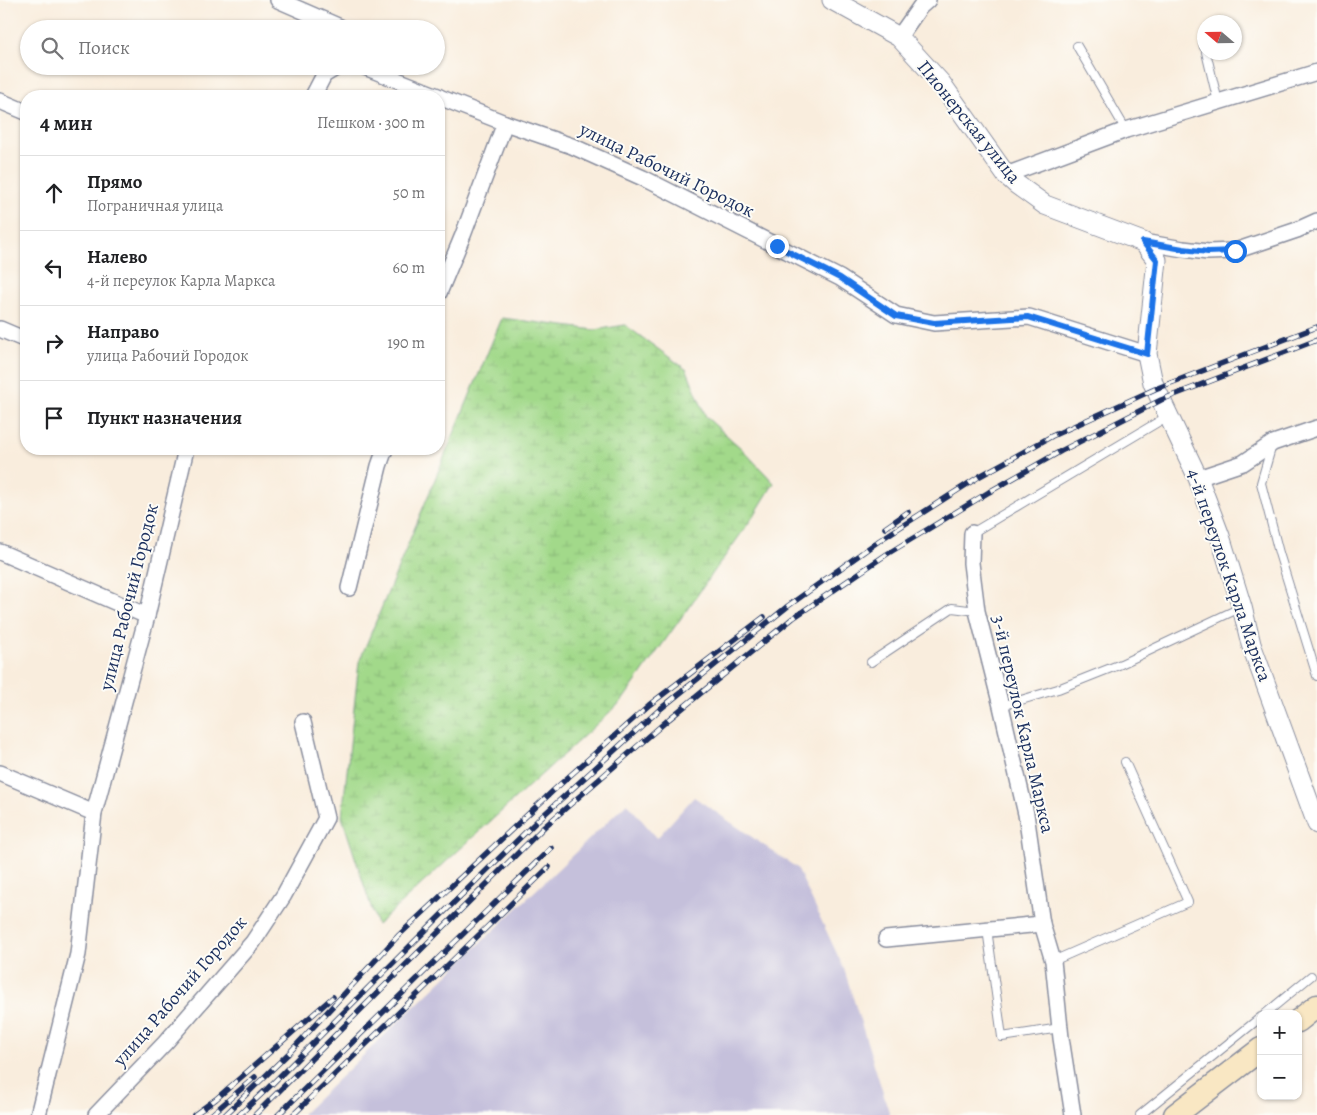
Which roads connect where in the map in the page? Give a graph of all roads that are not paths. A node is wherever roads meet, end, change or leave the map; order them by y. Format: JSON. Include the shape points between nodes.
{"nodes":[{"id":1,"x":278,"y":0,"type":"edge"},
{"id":2,"x":832,"y":0,"type":"edge"},
{"id":3,"x":928,"y":0,"type":"edge"},
{"id":4,"x":324,"y":20,"type":"edge"},
{"id":5,"x":899,"y":37,"type":"junction"},
{"id":6,"x":1077,"y":46,"type":"dead end"},
{"id":7,"x":1208,"y":60,"type":"edge"},
{"id":8,"x":1317,"y":72,"type":"edge"},
{"id":9,"x":324,"y":75,"type":"edge"},
{"id":10,"x":385,"y":75,"type":"edge"},
{"id":11,"x":316,"y":90,"type":"edge"},
{"id":12,"x":423,"y":90,"type":"edge"},
{"id":13,"x":445,"y":99,"type":"edge"},
{"id":14,"x":0,"y":101,"type":"edge"},
{"id":15,"x":1218,"y":102,"type":"junction"},
{"id":16,"x":20,"y":109,"type":"edge"},
{"id":17,"x":505,"y":123,"type":"junction"},
{"id":18,"x":1126,"y":130,"type":"junction"},
{"id":19,"x":1006,"y":175,"type":"junction"},
{"id":20,"x":1317,"y":221,"type":"edge"},
{"id":21,"x":1143,"y":242,"type":"junction"},
{"id":22,"x":445,"y":279,"type":"edge"},
{"id":23,"x":0,"y":330,"type":"edge"},
{"id":24,"x":20,"y":338,"type":"edge"},
{"id":25,"x":1147,"y":354,"type":"junction"},
{"id":26,"x":1169,"y":416,"type":"junction"},
{"id":27,"x":1317,"y":428,"type":"edge"},
{"id":28,"x":1273,"y":443,"type":"junction"},
{"id":29,"x":185,"y":455,"type":"edge"},
{"id":30,"x":382,"y":455,"type":"edge"},
{"id":31,"x":1198,"y":478,"type":"junction"},
{"id":32,"x":972,"y":534,"type":"joint"},
{"id":33,"x":0,"y":552,"type":"edge"},
{"id":34,"x":349,"y":588,"type":"dead end"},
{"id":35,"x":1242,"y":606,"type":"junction"},
{"id":36,"x":977,"y":611,"type":"junction"},
{"id":37,"x":147,"y":616,"type":"junction"},
{"id":38,"x":871,"y":662,"type":"dead end"},
{"id":39,"x":1317,"y":676,"type":"edge"},
{"id":40,"x":1001,"y":706,"type":"junction"},
{"id":41,"x":303,"y":722,"type":"dead end"},
{"id":42,"x":1125,"y":762,"type":"dead end"},
{"id":43,"x":0,"y":773,"type":"edge"},
{"id":44,"x":94,"y":813,"type":"junction"},
{"id":45,"x":1316,"y":819,"type":"edge"},
{"id":46,"x":1042,"y":924,"type":"junction"},
{"id":47,"x":987,"y":929,"type":"junction"},
{"id":48,"x":886,"y":939,"type":"dead end"},
{"id":49,"x":1053,"y":961,"type":"junction"},
{"id":50,"x":1311,"y":976,"type":"dead end"},
{"id":51,"x":1317,"y":1006,"type":"edge"},
{"id":52,"x":1269,"y":1010,"type":"edge"},
{"id":53,"x":1302,"y":1017,"type":"edge"},
{"id":54,"x":1257,"y":1020,"type":"edge"},
{"id":55,"x":1060,"y":1028,"type":"junction"},
{"id":56,"x":1257,"y":1052,"type":"edge"},
{"id":57,"x":38,"y":1115,"type":"edge"},
{"id":58,"x":96,"y":1115,"type":"edge"},
{"id":59,"x":1073,"y":1115,"type":"edge"},
{"id":60,"x":1140,"y":1115,"type":"edge"},
{"id":61,"x":1175,"y":1115,"type":"edge"}],
"edges":[{"from":1,"to":4,"type":"street"},
{"from":2,"to":5,"type":"street","name":"Пионерская улица"},
{"from":3,"to":5,"type":"street"},
{"from":5,"to":19,"type":"street","name":"Пионерская улица","via":[[941,83]]},
{"from":6,"to":18,"type":"lane"},
{"from":7,"to":15,"type":"lane"},
{"from":8,"to":15,"type":"street"},
{"from":9,"to":11,"type":"street"},
{"from":10,"to":12,"type":"street","name":"улица Рабочий Городок"},
{"from":13,"to":17,"type":"street","name":"улица Рабочий Городок"},
{"from":14,"to":16,"type":"street"},
{"from":15,"to":18,"type":"street"},
{"from":17,"to":22,"type":"street"},
{"from":17,"to":25,"type":"street","name":"улица Рабочий Городок","via":[[572,146],[643,178],[840,278],[896,316],[934,323],[1028,317]]},
{"from":18,"to":19,"type":"street"},
{"from":19,"to":21,"type":"street","name":"Пионерская улица","via":[[1045,205]]},
{"from":20,"to":21,"type":"street","via":[[1235,251],[1208,252]]},
{"from":21,"to":25,"type":"street","name":"4-й переулок Карла Маркса","via":[[1157,260]]},
{"from":23,"to":24,"type":"street"},
{"from":25,"to":26,"type":"street","name":"4-й переулок Карла Маркса","via":[[1152,383]]},
{"from":26,"to":31,"type":"street","name":"4-й переулок Карла Маркса"},
{"from":26,"to":32,"type":"lane"},
{"from":27,"to":28,"type":"street"},
{"from":28,"to":31,"type":"street","via":[[1244,463]]},
{"from":28,"to":39,"type":"lane","via":[[1261,483]]},
{"from":29,"to":37,"type":"street","name":"улица Рабочий Городок"},
{"from":30,"to":34,"type":"street"},
{"from":31,"to":35,"type":"street","name":"4-й переулок Карла Маркса"},
{"from":32,"to":36,"type":"street","name":"3-й переулок Карла Маркса","via":[[971,563]]},
{"from":33,"to":37,"type":"street"},
{"from":35,"to":40,"type":"lane","via":[[1121,664]]},
{"from":35,"to":45,"type":"street","name":"4-й переулок Карла Маркса","via":[[1251,644]]},
{"from":36,"to":38,"type":"lane","via":[[952,608]]},
{"from":36,"to":40,"type":"street","name":"3-й переулок Карла Маркса"},
{"from":37,"to":44,"type":"street","name":"улица Рабочий Городок"},
{"from":40,"to":46,"type":"street","name":"3-й переулок Карла Маркса","via":[[1026,814]]},
{"from":41,"to":58,"type":"street","name":"улица Рабочий Городок","via":[[326,818],[254,942]]},
{"from":42,"to":49,"type":"lane","via":[[1188,902]]},
{"from":43,"to":44,"type":"street"},
{"from":44,"to":57,"type":"street","name":"улица Рабочий Городок","via":[[78,954]]},
{"from":46,"to":47,"type":"street"},
{"from":46,"to":49,"type":"street","name":"3-й переулок Карла Маркса"},
{"from":47,"to":48,"type":"street"},
{"from":47,"to":55,"type":"lane","via":[[1002,1037]]},
{"from":49,"to":55,"type":"street","name":"3-й переулок Карла Маркса"},
{"from":50,"to":52,"type":"lane"},
{"from":51,"to":53,"type":"main road"},
{"from":54,"to":60,"type":"lane"},
{"from":55,"to":59,"type":"street","name":"3-й переулок Карла Маркса"},
{"from":56,"to":61,"type":"main road"}]}
